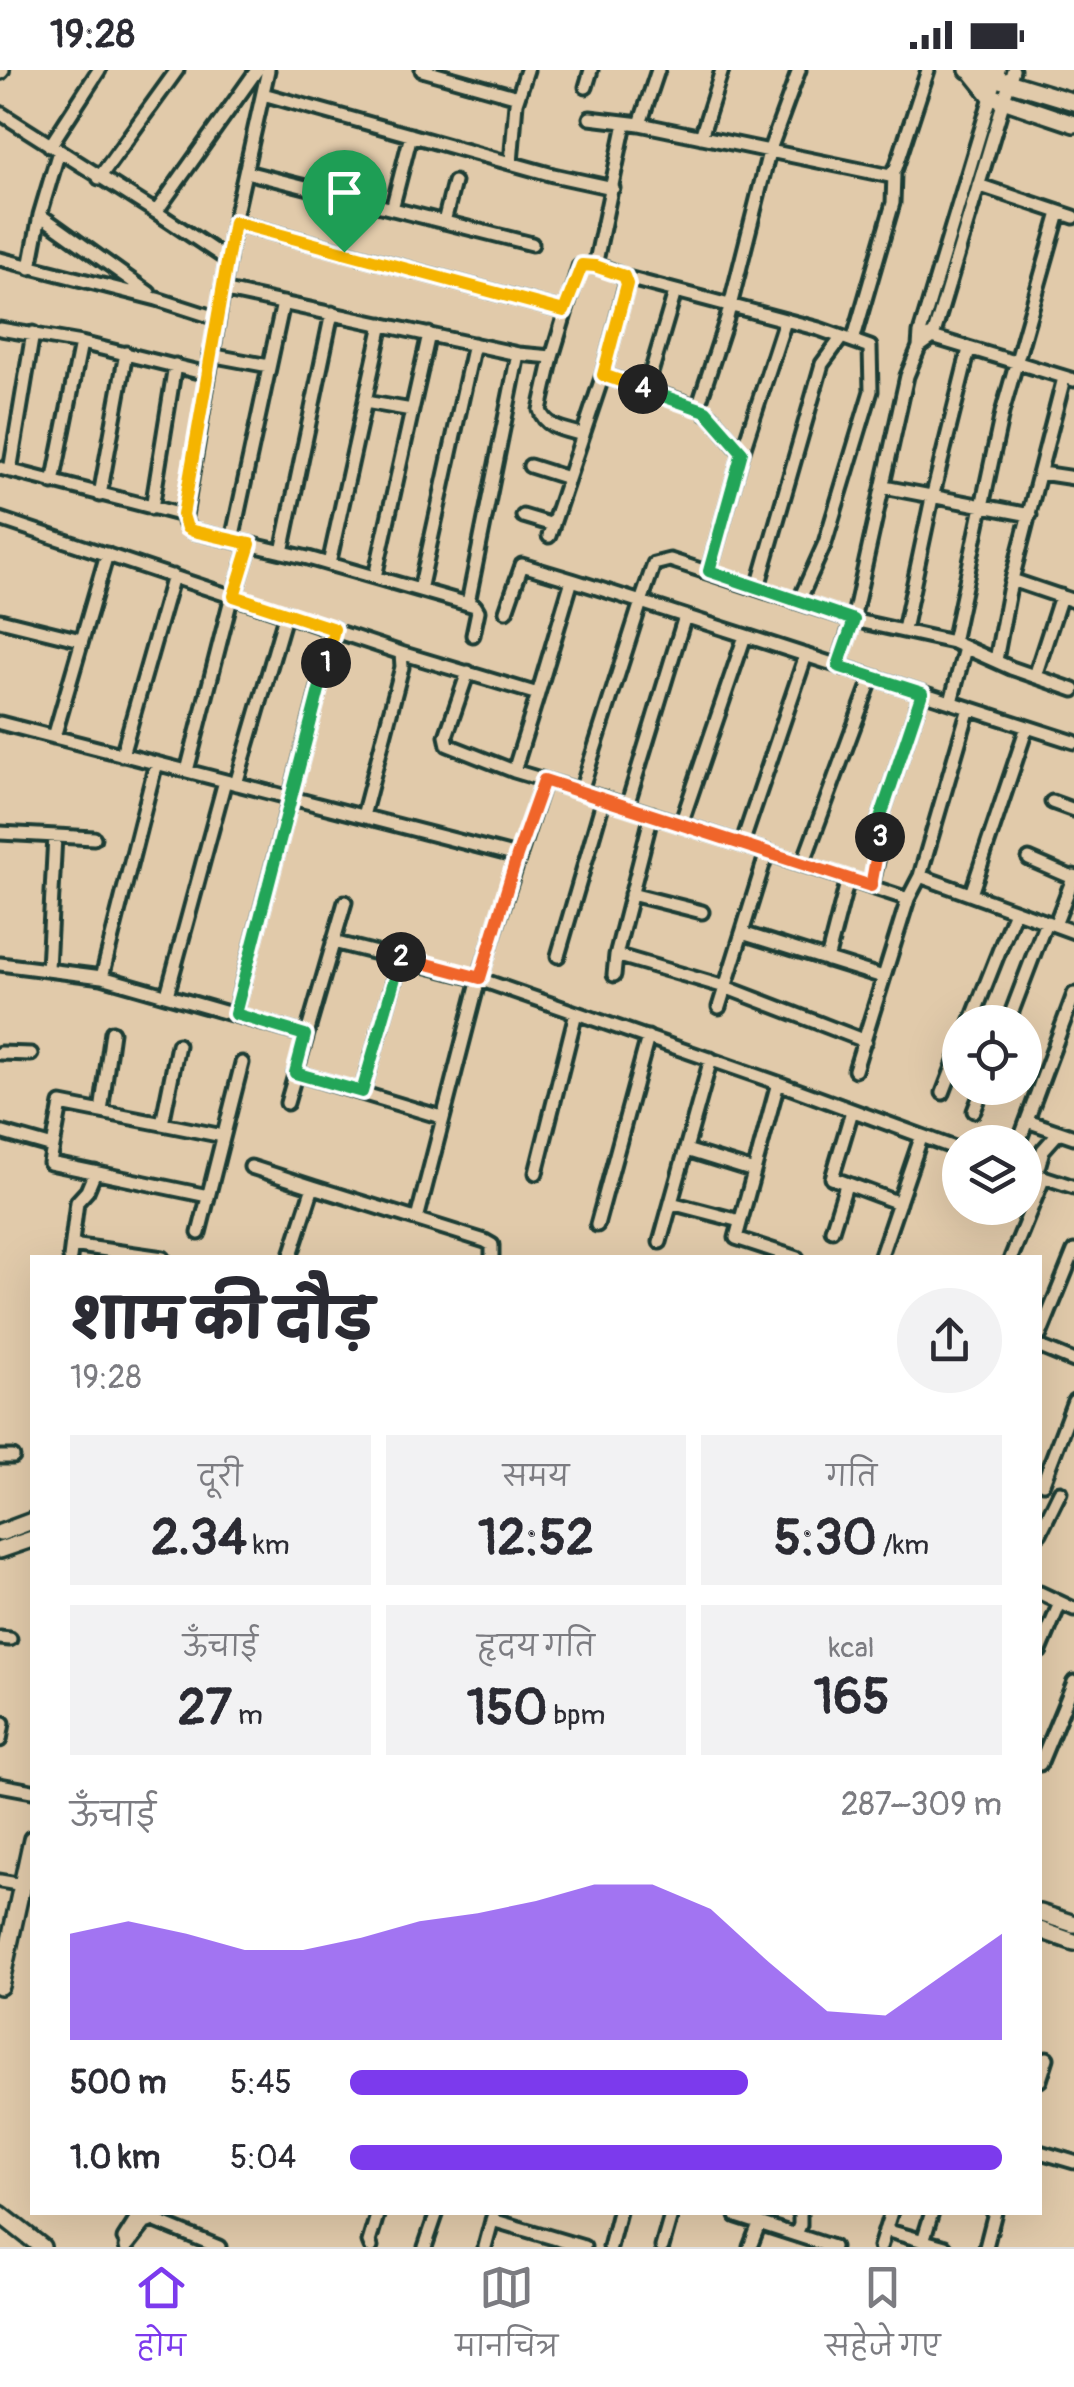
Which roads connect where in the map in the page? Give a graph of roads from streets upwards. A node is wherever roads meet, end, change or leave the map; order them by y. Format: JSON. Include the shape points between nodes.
{"nodes":[{"id":1,"x":100,"y":70,"type":"edge"},
{"id":2,"x":177,"y":70,"type":"edge"},
{"id":3,"x":257,"y":70,"type":"edge"},
{"id":4,"x":268,"y":70,"type":"edge"},
{"id":5,"x":422,"y":70,"type":"edge"},
{"id":6,"x":527,"y":70,"type":"edge"},
{"id":7,"x":592,"y":70,"type":"edge"},
{"id":8,"x":658,"y":70,"type":"edge"},
{"id":9,"x":722,"y":70,"type":"edge"},
{"id":10,"x":798,"y":70,"type":"edge"},
{"id":11,"x":928,"y":70,"type":"edge"},
{"id":12,"x":969,"y":71,"type":"edge"},
{"id":13,"x":1004,"y":74,"type":"edge"},
{"id":14,"x":586,"y":87,"type":"dead end"},
{"id":15,"x":263,"y":94,"type":"junction"},
{"id":16,"x":518,"y":97,"type":"junction"},
{"id":17,"x":997,"y":98,"type":"junction"},
{"id":18,"x":1074,"y":102,"type":"edge"},
{"id":19,"x":0,"y":114,"type":"edge"},
{"id":20,"x":590,"y":118,"type":"dead end"},
{"id":21,"x":625,"y":123,"type":"junction"},
{"id":22,"x":640,"y":124,"type":"junction"},
{"id":23,"x":1074,"y":124,"type":"edge"},
{"id":24,"x":411,"y":135,"type":"junction"},
{"id":25,"x":701,"y":137,"type":"junction"},
{"id":26,"x":54,"y":149,"type":"junction"},
{"id":27,"x":769,"y":152,"type":"junction"},
{"id":28,"x":511,"y":163,"type":"junction"},
{"id":29,"x":246,"y":172,"type":"junction"},
{"id":30,"x":894,"y":174,"type":"junction"},
{"id":31,"x":99,"y":178,"type":"junction"},
{"id":32,"x":454,"y":182,"type":"dead end"},
{"id":33,"x":978,"y":185,"type":"junction"},
{"id":34,"x":614,"y":188,"type":"junction"},
{"id":35,"x":392,"y":209,"type":"junction"},
{"id":36,"x":156,"y":212,"type":"junction"},
{"id":37,"x":1059,"y":212,"type":"junction"},
{"id":38,"x":40,"y":214,"type":"junction"},
{"id":39,"x":1074,"y":217,"type":"edge"},
{"id":40,"x":234,"y":222,"type":"junction"},
{"id":41,"x":444,"y":222,"type":"junction"},
{"id":42,"x":532,"y":244,"type":"dead end"},
{"id":43,"x":0,"y":259,"type":"edge"},
{"id":44,"x":228,"y":260,"type":"junction"},
{"id":45,"x":595,"y":266,"type":"junction"},
{"id":46,"x":30,"y":268,"type":"junction"},
{"id":47,"x":626,"y":278,"type":"junction"},
{"id":48,"x":222,"y":290,"type":"junction"},
{"id":49,"x":676,"y":292,"type":"junction"},
{"id":50,"x":157,"y":299,"type":"junction"},
{"id":51,"x":283,"y":302,"type":"junction"},
{"id":52,"x":730,"y":308,"type":"junction"},
{"id":53,"x":564,"y":311,"type":"junction"},
{"id":54,"x":332,"y":313,"type":"junction"},
{"id":55,"x":216,"y":318,"type":"junction"},
{"id":56,"x":785,"y":320,"type":"junction"},
{"id":57,"x":382,"y":324,"type":"junction"},
{"id":58,"x":0,"y":329,"type":"edge"},
{"id":59,"x":33,"y":332,"type":"junction"},
{"id":60,"x":428,"y":334,"type":"junction"},
{"id":61,"x":847,"y":339,"type":"junction"},
{"id":62,"x":924,"y":339,"type":"junction"},
{"id":63,"x":82,"y":343,"type":"junction"},
{"id":64,"x":474,"y":344,"type":"junction"},
{"id":65,"x":969,"y":349,"type":"junction"},
{"id":66,"x":126,"y":353,"type":"junction"},
{"id":67,"x":518,"y":354,"type":"junction"},
{"id":68,"x":210,"y":356,"type":"junction"},
{"id":69,"x":552,"y":357,"type":"junction"},
{"id":70,"x":1015,"y":364,"type":"junction"},
{"id":71,"x":174,"y":365,"type":"junction"},
{"id":72,"x":269,"y":366,"type":"junction"},
{"id":73,"x":207,"y":374,"type":"junction"},
{"id":74,"x":603,"y":375,"type":"junction"},
{"id":75,"x":1069,"y":379,"type":"edge"},
{"id":76,"x":646,"y":390,"type":"junction"},
{"id":77,"x":365,"y":402,"type":"junction"},
{"id":78,"x":698,"y":406,"type":"junction"},
{"id":79,"x":412,"y":410,"type":"junction"},
{"id":80,"x":583,"y":436,"type":"junction"},
{"id":81,"x":742,"y":452,"type":"junction"},
{"id":82,"x":530,"y":466,"type":"dead end"},
{"id":83,"x":5,"y":469,"type":"edge"},
{"id":84,"x":1041,"y":473,"type":"junction"},
{"id":85,"x":568,"y":478,"type":"junction"},
{"id":86,"x":1074,"y":478,"type":"edge"},
{"id":87,"x":54,"y":483,"type":"junction"},
{"id":88,"x":884,"y":486,"type":"junction"},
{"id":89,"x":100,"y":495,"type":"junction"},
{"id":90,"x":932,"y":496,"type":"junction"},
{"id":91,"x":982,"y":507,"type":"junction"},
{"id":92,"x":152,"y":508,"type":"junction"},
{"id":93,"x":1030,"y":514,"type":"junction"},
{"id":94,"x":183,"y":515,"type":"junction"},
{"id":95,"x":523,"y":516,"type":"dead end"},
{"id":96,"x":0,"y":518,"type":"edge"},
{"id":97,"x":232,"y":540,"type":"junction"},
{"id":98,"x":250,"y":544,"type":"junction"},
{"id":99,"x":282,"y":552,"type":"junction"},
{"id":100,"x":107,"y":554,"type":"junction"},
{"id":101,"x":329,"y":564,"type":"junction"},
{"id":102,"x":709,"y":571,"type":"junction"},
{"id":103,"x":174,"y":576,"type":"junction"},
{"id":104,"x":375,"y":577,"type":"junction"},
{"id":105,"x":572,"y":580,"type":"junction"},
{"id":106,"x":1012,"y":580,"type":"junction"},
{"id":107,"x":758,"y":587,"type":"junction"},
{"id":108,"x":420,"y":590,"type":"junction"},
{"id":109,"x":233,"y":595,"type":"junction"},
{"id":110,"x":1061,"y":596,"type":"junction"},
{"id":111,"x":1074,"y":600,"type":"edge"},
{"id":112,"x":799,"y":601,"type":"junction"},
{"id":113,"x":642,"y":602,"type":"junction"},
{"id":114,"x":468,"y":603,"type":"junction"},
{"id":115,"x":506,"y":611,"type":"dead end"},
{"id":116,"x":286,"y":613,"type":"junction"},
{"id":117,"x":685,"y":616,"type":"junction"},
{"id":118,"x":0,"y":620,"type":"edge"},
{"id":119,"x":854,"y":620,"type":"junction"},
{"id":120,"x":334,"y":629,"type":"junction"},
{"id":121,"x":904,"y":630,"type":"junction"},
{"id":122,"x":473,"y":635,"type":"dead end"},
{"id":123,"x":745,"y":636,"type":"junction"},
{"id":124,"x":81,"y":640,"type":"junction"},
{"id":125,"x":959,"y":645,"type":"junction"},
{"id":126,"x":401,"y":653,"type":"junction"},
{"id":127,"x":806,"y":655,"type":"junction"},
{"id":128,"x":996,"y":660,"type":"junction"},
{"id":129,"x":838,"y":666,"type":"junction"},
{"id":130,"x":468,"y":672,"type":"junction"},
{"id":131,"x":872,"y":676,"type":"junction"},
{"id":132,"x":1034,"y":676,"type":"junction"},
{"id":133,"x":1074,"y":690,"type":"edge"},
{"id":134,"x":922,"y":693,"type":"junction"},
{"id":135,"x":538,"y":694,"type":"junction"},
{"id":136,"x":952,"y":702,"type":"junction"},
{"id":137,"x":969,"y":708,"type":"junction"},
{"id":138,"x":0,"y":723,"type":"edge"},
{"id":139,"x":1027,"y":727,"type":"junction"},
{"id":140,"x":54,"y":737,"type":"junction"},
{"id":141,"x":1074,"y":742,"type":"edge"},
{"id":142,"x":122,"y":755,"type":"junction"},
{"id":143,"x":156,"y":763,"type":"junction"},
{"id":144,"x":187,"y":771,"type":"junction"},
{"id":145,"x":514,"y":772,"type":"junction"},
{"id":146,"x":544,"y":780,"type":"junction"},
{"id":147,"x":231,"y":782,"type":"junction"},
{"id":148,"x":582,"y":791,"type":"junction"},
{"id":149,"x":291,"y":798,"type":"junction"},
{"id":150,"x":604,"y":798,"type":"junction"},
{"id":151,"x":1052,"y":802,"type":"dead end"},
{"id":152,"x":628,"y":806,"type":"junction"},
{"id":153,"x":1074,"y":810,"type":"edge"},
{"id":154,"x":652,"y":814,"type":"junction"},
{"id":155,"x":363,"y":816,"type":"junction"},
{"id":156,"x":682,"y":824,"type":"junction"},
{"id":157,"x":0,"y":833,"type":"edge"},
{"id":158,"x":54,"y":836,"type":"junction"},
{"id":159,"x":94,"y":838,"type":"dead end"},
{"id":160,"x":742,"y":844,"type":"junction"},
{"id":161,"x":766,"y":852,"type":"junction"},
{"id":162,"x":517,"y":856,"type":"junction"},
{"id":163,"x":1030,"y":859,"type":"dead end"},
{"id":164,"x":803,"y":864,"type":"junction"},
{"id":165,"x":920,"y":876,"type":"junction"},
{"id":166,"x":1074,"y":877,"type":"edge"},
{"id":167,"x":848,"y":879,"type":"junction"},
{"id":168,"x":871,"y":886,"type":"junction"},
{"id":169,"x":631,"y":894,"type":"junction"},
{"id":170,"x":972,"y":894,"type":"junction"},
{"id":171,"x":908,"y":899,"type":"junction"},
{"id":172,"x":345,"y":902,"type":"dead end"},
{"id":173,"x":1015,"y":911,"type":"junction"},
{"id":174,"x":702,"y":912,"type":"dead end"},
{"id":175,"x":1050,"y":924,"type":"junction"},
{"id":176,"x":1074,"y":932,"type":"edge"},
{"id":177,"x":742,"y":933,"type":"junction"},
{"id":178,"x":334,"y":942,"type":"junction"},
{"id":179,"x":616,"y":955,"type":"junction"},
{"id":180,"x":558,"y":956,"type":"dead end"},
{"id":181,"x":401,"y":957,"type":"junction"},
{"id":182,"x":827,"y":960,"type":"junction"},
{"id":183,"x":0,"y":964,"type":"edge"},
{"id":184,"x":48,"y":968,"type":"junction"},
{"id":185,"x":614,"y":975,"type":"dead end"},
{"id":186,"x":102,"y":977,"type":"junction"},
{"id":187,"x":884,"y":977,"type":"junction"},
{"id":188,"x":480,"y":978,"type":"junction"},
{"id":189,"x":725,"y":988,"type":"junction"},
{"id":190,"x":1074,"y":994,"type":"edge"},
{"id":191,"x":167,"y":995,"type":"junction"},
{"id":192,"x":977,"y":1005,"type":"edge"},
{"id":193,"x":1015,"y":1005,"type":"edge"},
{"id":194,"x":718,"y":1008,"type":"dead end"},
{"id":195,"x":576,"y":1013,"type":"junction"},
{"id":196,"x":235,"y":1014,"type":"junction"},
{"id":197,"x":112,"y":1032,"type":"dead end"},
{"id":198,"x":305,"y":1035,"type":"junction"},
{"id":199,"x":648,"y":1038,"type":"junction"},
{"id":200,"x":864,"y":1041,"type":"junction"},
{"id":201,"x":178,"y":1046,"type":"dead end"},
{"id":202,"x":0,"y":1052,"type":"edge"},
{"id":203,"x":31,"y":1054,"type":"dead end"},
{"id":204,"x":711,"y":1059,"type":"junction"},
{"id":205,"x":242,"y":1064,"type":"dead end"},
{"id":206,"x":855,"y":1070,"type":"dead end"},
{"id":207,"x":295,"y":1073,"type":"junction"},
{"id":208,"x":778,"y":1082,"type":"junction"},
{"id":209,"x":362,"y":1092,"type":"junction"},
{"id":210,"x":287,"y":1103,"type":"dead end"},
{"id":211,"x":977,"y":1105,"type":"edge"},
{"id":212,"x":852,"y":1111,"type":"junction"},
{"id":213,"x":974,"y":1111,"type":"dead end"},
{"id":214,"x":101,"y":1112,"type":"junction"},
{"id":215,"x":441,"y":1117,"type":"junction"},
{"id":216,"x":1027,"y":1122,"type":"junction"},
{"id":217,"x":162,"y":1124,"type":"junction"},
{"id":218,"x":1026,"y":1125,"type":"edge"},
{"id":219,"x":0,"y":1132,"type":"edge"},
{"id":220,"x":1070,"y":1133,"type":"edge"},
{"id":221,"x":223,"y":1136,"type":"junction"},
{"id":222,"x":921,"y":1138,"type":"junction"},
{"id":223,"x":942,"y":1144,"type":"edge"},
{"id":224,"x":53,"y":1147,"type":"junction"},
{"id":225,"x":686,"y":1150,"type":"junction"},
{"id":226,"x":1042,"y":1153,"type":"edge"},
{"id":227,"x":251,"y":1167,"type":"dead end"},
{"id":228,"x":754,"y":1170,"type":"junction"},
{"id":229,"x":96,"y":1172,"type":"junction"},
{"id":230,"x":536,"y":1172,"type":"dead end"},
{"id":231,"x":1042,"y":1176,"type":"edge"},
{"id":232,"x":846,"y":1185,"type":"junction"},
{"id":233,"x":314,"y":1187,"type":"junction"},
{"id":234,"x":1074,"y":1187,"type":"edge"},
{"id":235,"x":208,"y":1196,"type":"junction"},
{"id":236,"x":671,"y":1203,"type":"junction"},
{"id":237,"x":899,"y":1203,"type":"junction"},
{"id":238,"x":416,"y":1219,"type":"junction"},
{"id":239,"x":740,"y":1220,"type":"junction"},
{"id":240,"x":597,"y":1225,"type":"dead end"},
{"id":241,"x":1020,"y":1225,"type":"edge"},
{"id":242,"x":832,"y":1230,"type":"dead end"},
{"id":243,"x":199,"y":1233,"type":"dead end"},
{"id":244,"x":660,"y":1242,"type":"dead end"},
{"id":245,"x":71,"y":1251,"type":"edge"},
{"id":246,"x":1074,"y":1251,"type":"edge"},
{"id":247,"x":132,"y":1255,"type":"edge"},
{"id":248,"x":291,"y":1255,"type":"edge"},
{"id":249,"x":492,"y":1255,"type":"edge"},
{"id":250,"x":787,"y":1255,"type":"edge"},
{"id":251,"x":881,"y":1255,"type":"edge"},
{"id":252,"x":1012,"y":1255,"type":"edge"},
{"id":253,"x":1042,"y":1330,"type":"edge"},
{"id":254,"x":1042,"y":1348,"type":"edge"},
{"id":255,"x":1074,"y":1361,"type":"edge"},
{"id":256,"x":1074,"y":1400,"type":"edge"},
{"id":257,"x":1042,"y":1480,"type":"edge"},
{"id":258,"x":1042,"y":1483,"type":"edge"},
{"id":259,"x":1060,"y":1492,"type":"junction"},
{"id":260,"x":1074,"y":1498,"type":"edge"},
{"id":261,"x":30,"y":1523,"type":"edge"},
{"id":262,"x":1042,"y":1529,"type":"edge"},
{"id":263,"x":0,"y":1532,"type":"edge"},
{"id":264,"x":30,"y":1541,"type":"edge"},
{"id":265,"x":0,"y":1550,"type":"edge"},
{"id":266,"x":1042,"y":1594,"type":"edge"},
{"id":267,"x":1060,"y":1603,"type":"junction"},
{"id":268,"x":1074,"y":1609,"type":"edge"},
{"id":269,"x":1042,"y":1647,"type":"edge"},
{"id":270,"x":1074,"y":1684,"type":"edge"},
{"id":271,"x":3,"y":1723,"type":"dead end"},
{"id":272,"x":0,"y":1740,"type":"edge"},
{"id":273,"x":1043,"y":1748,"type":"edge"},
{"id":274,"x":0,"y":1785,"type":"edge"},
{"id":275,"x":30,"y":1791,"type":"edge"},
{"id":276,"x":30,"y":1856,"type":"edge"},
{"id":277,"x":0,"y":1881,"type":"edge"},
{"id":278,"x":25,"y":1897,"type":"edge"},
{"id":279,"x":1042,"y":1914,"type":"edge"},
{"id":280,"x":1074,"y":1924,"type":"edge"},
{"id":281,"x":1042,"y":1931,"type":"edge"},
{"id":282,"x":6,"y":1934,"type":"edge"},
{"id":283,"x":1074,"y":1942,"type":"edge"},
{"id":284,"x":0,"y":1986,"type":"edge"},
{"id":285,"x":1047,"y":2058,"type":"dead end"},
{"id":286,"x":1042,"y":2074,"type":"edge"},
{"id":287,"x":1042,"y":2152,"type":"edge"},
{"id":288,"x":1073,"y":2158,"type":"edge"},
{"id":289,"x":0,"y":2214,"type":"edge"},
{"id":290,"x":139,"y":2215,"type":"edge"},
{"id":291,"x":377,"y":2215,"type":"edge"},
{"id":292,"x":435,"y":2215,"type":"edge"},
{"id":293,"x":618,"y":2215,"type":"edge"},
{"id":294,"x":671,"y":2215,"type":"edge"},
{"id":295,"x":738,"y":2215,"type":"edge"},
{"id":296,"x":800,"y":2215,"type":"edge"},
{"id":297,"x":889,"y":2215,"type":"edge"},
{"id":298,"x":932,"y":2215,"type":"edge"},
{"id":299,"x":995,"y":2215,"type":"edge"},
{"id":300,"x":493,"y":2216,"type":"edge"},
{"id":301,"x":759,"y":2224,"type":"junction"},
{"id":302,"x":885,"y":2230,"type":"junction"},
{"id":303,"x":796,"y":2234,"type":"junction"},
{"id":304,"x":928,"y":2244,"type":"edge"},
{"id":305,"x":826,"y":2246,"type":"edge"},
{"id":306,"x":42,"y":2247,"type":"edge"},
{"id":307,"x":124,"y":2247,"type":"edge"},
{"id":308,"x":219,"y":2247,"type":"edge"},
{"id":309,"x":371,"y":2247,"type":"edge"},
{"id":310,"x":425,"y":2247,"type":"edge"},
{"id":311,"x":484,"y":2247,"type":"edge"},
{"id":312,"x":584,"y":2247,"type":"edge"},
{"id":313,"x":610,"y":2247,"type":"edge"},
{"id":314,"x":662,"y":2247,"type":"edge"},
{"id":315,"x":750,"y":2247,"type":"edge"},
{"id":316,"x":880,"y":2247,"type":"edge"},
{"id":317,"x":945,"y":2247,"type":"edge"},
{"id":318,"x":986,"y":2247,"type":"edge"}],
"edges":[{"from":1,"to":26,"type":"street"},
{"from":2,"to":31,"type":"street"},
{"from":3,"to":36,"type":"street"},
{"from":4,"to":15,"type":"street"},
{"from":5,"to":16,"type":"street"},
{"from":6,"to":16,"type":"street"},
{"from":7,"to":14,"type":"street"},
{"from":8,"to":22,"type":"street"},
{"from":9,"to":25,"type":"street"},
{"from":10,"to":27,"type":"street"},
{"from":11,"to":30,"type":"street"},
{"from":12,"to":13,"type":"street"},
{"from":12,"to":17,"type":"street"},
{"from":13,"to":17,"type":"street"},
{"from":13,"to":18,"type":"street"},
{"from":15,"to":24,"type":"street"},
{"from":15,"to":29,"type":"street"},
{"from":16,"to":28,"type":"street"},
{"from":17,"to":23,"type":"street"},
{"from":17,"to":33,"type":"street"},
{"from":17,"to":62,"type":"street"},
{"from":19,"to":26,"type":"street"},
{"from":20,"to":21,"type":"street"},
{"from":21,"to":22,"type":"street"},
{"from":21,"to":34,"type":"street"},
{"from":22,"to":25,"type":"street"},
{"from":24,"to":28,"type":"street"},
{"from":24,"to":35,"type":"street"},
{"from":25,"to":27,"type":"street"},
{"from":26,"to":31,"type":"street"},
{"from":26,"to":38,"type":"street"},
{"from":27,"to":30,"type":"street"},
{"from":27,"to":52,"type":"street"},
{"from":28,"to":34,"type":"street"},
{"from":29,"to":35,"type":"street"},
{"from":29,"to":40,"type":"street"},
{"from":30,"to":61,"type":"street","via":[[893,203]]},
{"from":31,"to":36,"type":"street"},
{"from":32,"to":41,"type":"street"},
{"from":33,"to":37,"type":"street"},
{"from":33,"to":62,"type":"street"},
{"from":34,"to":45,"type":"street"},
{"from":35,"to":41,"type":"street"},
{"from":36,"to":44,"type":"street"},
{"from":37,"to":39,"type":"street"},
{"from":37,"to":70,"type":"street"},
{"from":38,"to":46,"type":"street"},
{"from":38,"to":50,"type":"street"},
{"from":40,"to":44,"type":"street"},
{"from":40,"to":53,"type":"street"},
{"from":41,"to":42,"type":"street"},
{"from":43,"to":46,"type":"street"},
{"from":44,"to":48,"type":"street"},
{"from":45,"to":47,"type":"street"},
{"from":45,"to":53,"type":"street","via":[[579,267]]},
{"from":46,"to":50,"type":"street"},
{"from":47,"to":49,"type":"street"},
{"from":47,"to":74,"type":"street"},
{"from":48,"to":51,"type":"street"},
{"from":48,"to":55,"type":"street"},
{"from":49,"to":52,"type":"street"},
{"from":49,"to":76,"type":"street"},
{"from":50,"to":55,"type":"street"},
{"from":51,"to":54,"type":"street"},
{"from":51,"to":72,"type":"street"},
{"from":52,"to":56,"type":"street"},
{"from":52,"to":78,"type":"street"},
{"from":53,"to":69,"type":"street"},
{"from":54,"to":57,"type":"street"},
{"from":54,"to":99,"type":"street"},
{"from":55,"to":68,"type":"street"},
{"from":56,"to":61,"type":"street"},
{"from":56,"to":81,"type":"street"},
{"from":57,"to":60,"type":"street"},
{"from":57,"to":77,"type":"street"},
{"from":58,"to":59,"type":"street"},
{"from":59,"to":63,"type":"street"},
{"from":59,"to":83,"type":"street"},
{"from":60,"to":64,"type":"street"},
{"from":60,"to":79,"type":"street"},
{"from":61,"to":107,"type":"street","via":[[822,364]]},
{"from":61,"to":112,"type":"street","via":[[870,347],[871,391],[825,543]]},
{"from":62,"to":65,"type":"street"},
{"from":62,"to":88,"type":"street","via":[[907,376]]},
{"from":63,"to":66,"type":"street"},
{"from":63,"to":87,"type":"street"},
{"from":64,"to":67,"type":"street"},
{"from":64,"to":108,"type":"street"},
{"from":65,"to":70,"type":"street"},
{"from":65,"to":90,"type":"street"},
{"from":66,"to":71,"type":"street"},
{"from":66,"to":89,"type":"street"},
{"from":67,"to":69,"type":"street"},
{"from":67,"to":114,"type":"street"},
{"from":68,"to":72,"type":"street"},
{"from":68,"to":73,"type":"street"},
{"from":69,"to":80,"type":"street","via":[[542,417]]},
{"from":70,"to":75,"type":"street"},
{"from":70,"to":91,"type":"street"},
{"from":71,"to":73,"type":"street"},
{"from":71,"to":92,"type":"street"},
{"from":72,"to":97,"type":"street"},
{"from":73,"to":94,"type":"street"},
{"from":74,"to":76,"type":"street"},
{"from":74,"to":80,"type":"street"},
{"from":75,"to":84,"type":"street"},
{"from":76,"to":78,"type":"street"},
{"from":77,"to":79,"type":"street"},
{"from":77,"to":101,"type":"street"},
{"from":78,"to":81,"type":"street"},
{"from":79,"to":104,"type":"street"},
{"from":80,"to":85,"type":"street"},
{"from":81,"to":102,"type":"street"},
{"from":82,"to":85,"type":"street"},
{"from":83,"to":87,"type":"street"},
{"from":84,"to":86,"type":"street"},
{"from":84,"to":93,"type":"street"},
{"from":85,"to":95,"type":"street","via":[[551,530]]},
{"from":87,"to":89,"type":"street"},
{"from":88,"to":90,"type":"street"},
{"from":88,"to":119,"type":"street"},
{"from":89,"to":92,"type":"street"},
{"from":90,"to":91,"type":"street"},
{"from":90,"to":121,"type":"street"},
{"from":91,"to":93,"type":"street"},
{"from":91,"to":125,"type":"street"},
{"from":92,"to":94,"type":"street"},
{"from":93,"to":106,"type":"street"},
{"from":94,"to":97,"type":"street","via":[[187,528]]},
{"from":96,"to":100,"type":"street"},
{"from":97,"to":98,"type":"street"},
{"from":98,"to":99,"type":"street"},
{"from":98,"to":109,"type":"street"},
{"from":99,"to":101,"type":"street"},
{"from":100,"to":103,"type":"street"},
{"from":100,"to":124,"type":"street"},
{"from":101,"to":104,"type":"street"},
{"from":102,"to":107,"type":"street"},
{"from":102,"to":113,"type":"street","via":[[661,560]]},
{"from":103,"to":109,"type":"street"},
{"from":103,"to":142,"type":"street"},
{"from":104,"to":108,"type":"street"},
{"from":105,"to":113,"type":"street"},
{"from":105,"to":115,"type":"street","via":[[522,565]]},
{"from":105,"to":135,"type":"street"},
{"from":106,"to":110,"type":"street"},
{"from":106,"to":128,"type":"street"},
{"from":107,"to":112,"type":"street"},
{"from":108,"to":114,"type":"street"},
{"from":109,"to":116,"type":"street"},
{"from":109,"to":144,"type":"street"},
{"from":110,"to":111,"type":"street"},
{"from":110,"to":132,"type":"street"},
{"from":112,"to":119,"type":"street"},
{"from":113,"to":117,"type":"street"},
{"from":113,"to":148,"type":"street"},
{"from":114,"to":122,"type":"street","via":[[478,611]]},
{"from":116,"to":120,"type":"street"},
{"from":116,"to":147,"type":"street"},
{"from":117,"to":123,"type":"street"},
{"from":117,"to":152,"type":"street"},
{"from":118,"to":124,"type":"street"},
{"from":119,"to":121,"type":"street"},
{"from":119,"to":129,"type":"street"},
{"from":120,"to":126,"type":"street"},
{"from":120,"to":149,"type":"street"},
{"from":121,"to":125,"type":"street"},
{"from":123,"to":127,"type":"street"},
{"from":123,"to":156,"type":"street"},
{"from":124,"to":140,"type":"street"},
{"from":125,"to":128,"type":"street"},
{"from":125,"to":136,"type":"street"},
{"from":126,"to":130,"type":"street"},
{"from":126,"to":155,"type":"street"},
{"from":127,"to":129,"type":"street"},
{"from":127,"to":160,"type":"street"},
{"from":128,"to":132,"type":"street"},
{"from":129,"to":131,"type":"street"},
{"from":130,"to":135,"type":"street"},
{"from":130,"to":145,"type":"street","via":[[448,745]]},
{"from":131,"to":134,"type":"street"},
{"from":131,"to":164,"type":"street"},
{"from":132,"to":133,"type":"street"},
{"from":134,"to":136,"type":"street"},
{"from":134,"to":168,"type":"street","via":[[878,825],[881,844]]},
{"from":135,"to":145,"type":"street"},
{"from":136,"to":137,"type":"street"},
{"from":137,"to":139,"type":"street"},
{"from":137,"to":165,"type":"street"},
{"from":138,"to":140,"type":"street"},
{"from":139,"to":141,"type":"street"},
{"from":139,"to":170,"type":"street"},
{"from":140,"to":142,"type":"street"},
{"from":142,"to":143,"type":"street"},
{"from":143,"to":144,"type":"street"},
{"from":143,"to":186,"type":"street"},
{"from":144,"to":147,"type":"street"},
{"from":145,"to":146,"type":"street"},
{"from":146,"to":148,"type":"street"},
{"from":146,"to":162,"type":"street"},
{"from":147,"to":149,"type":"street"},
{"from":147,"to":191,"type":"street"},
{"from":148,"to":150,"type":"street"},
{"from":149,"to":155,"type":"street"},
{"from":149,"to":196,"type":"street"},
{"from":150,"to":152,"type":"street"},
{"from":150,"to":180,"type":"street"},
{"from":151,"to":153,"type":"street"},
{"from":152,"to":154,"type":"street"},
{"from":154,"to":156,"type":"street"},
{"from":154,"to":169,"type":"street"},
{"from":155,"to":162,"type":"street"},
{"from":156,"to":160,"type":"street"},
{"from":157,"to":158,"type":"street"},
{"from":158,"to":159,"type":"street"},
{"from":158,"to":184,"type":"street"},
{"from":160,"to":161,"type":"street"},
{"from":161,"to":164,"type":"street"},
{"from":161,"to":177,"type":"street"},
{"from":162,"to":188,"type":"street"},
{"from":163,"to":166,"type":"street"},
{"from":164,"to":167,"type":"street"},
{"from":165,"to":170,"type":"street"},
{"from":165,"to":171,"type":"street"},
{"from":166,"to":175,"type":"street"},
{"from":167,"to":168,"type":"street"},
{"from":167,"to":182,"type":"street"},
{"from":168,"to":171,"type":"street"},
{"from":169,"to":174,"type":"street"},
{"from":169,"to":179,"type":"street"},
{"from":170,"to":173,"type":"street"},
{"from":171,"to":187,"type":"street"},
{"from":172,"to":178,"type":"street"},
{"from":173,"to":175,"type":"street"},
{"from":173,"to":192,"type":"street"},
{"from":175,"to":176,"type":"street"},
{"from":175,"to":193,"type":"street"},
{"from":177,"to":182,"type":"street"},
{"from":177,"to":189,"type":"street"},
{"from":178,"to":181,"type":"street"},
{"from":178,"to":198,"type":"street"},
{"from":179,"to":185,"type":"street"},
{"from":179,"to":189,"type":"street"},
{"from":181,"to":188,"type":"street"},
{"from":181,"to":209,"type":"street"},
{"from":182,"to":187,"type":"street"},
{"from":183,"to":184,"type":"street"},
{"from":184,"to":186,"type":"street"},
{"from":186,"to":191,"type":"street"},
{"from":187,"to":200,"type":"street"},
{"from":188,"to":195,"type":"street"},
{"from":188,"to":215,"type":"street"},
{"from":189,"to":194,"type":"street"},
{"from":189,"to":200,"type":"street"},
{"from":190,"to":216,"type":"street"},
{"from":191,"to":196,"type":"street"},
{"from":195,"to":199,"type":"street"},
{"from":195,"to":230,"type":"street"},
{"from":196,"to":198,"type":"street"},
{"from":197,"to":214,"type":"street"},
{"from":198,"to":207,"type":"street"},
{"from":199,"to":204,"type":"street"},
{"from":199,"to":240,"type":"street"},
{"from":200,"to":206,"type":"street"},
{"from":201,"to":217,"type":"street"},
{"from":202,"to":203,"type":"street"},
{"from":204,"to":208,"type":"street"},
{"from":204,"to":225,"type":"street"},
{"from":205,"to":221,"type":"street"},
{"from":207,"to":209,"type":"street"},
{"from":207,"to":210,"type":"street"},
{"from":208,"to":212,"type":"street"},
{"from":208,"to":228,"type":"street"},
{"from":209,"to":215,"type":"street"},
{"from":211,"to":213,"type":"street"},
{"from":212,"to":222,"type":"street"},
{"from":212,"to":232,"type":"street","via":[[831,1175]]},
{"from":214,"to":217,"type":"street"},
{"from":214,"to":224,"type":"street","via":[[61,1104]]},
{"from":215,"to":238,"type":"street"},
{"from":216,"to":218,"type":"street"},
{"from":216,"to":220,"type":"street"},
{"from":217,"to":221,"type":"street"},
{"from":219,"to":224,"type":"street"},
{"from":220,"to":226,"type":"street"},
{"from":221,"to":235,"type":"street"},
{"from":222,"to":223,"type":"street"},
{"from":222,"to":237,"type":"street"},
{"from":224,"to":229,"type":"street","via":[[50,1164]]},
{"from":225,"to":228,"type":"street"},
{"from":225,"to":236,"type":"street"},
{"from":227,"to":233,"type":"street"},
{"from":228,"to":239,"type":"street"},
{"from":229,"to":235,"type":"street"},
{"from":229,"to":245,"type":"street","via":[[77,1202]]},
{"from":231,"to":234,"type":"street"},
{"from":232,"to":237,"type":"street"},
{"from":232,"to":242,"type":"street"},
{"from":233,"to":238,"type":"street"},
{"from":233,"to":248,"type":"street"},
{"from":235,"to":243,"type":"street"},
{"from":236,"to":239,"type":"street"},
{"from":236,"to":244,"type":"street"},
{"from":237,"to":251,"type":"street"},
{"from":238,"to":249,"type":"street","via":[[485,1240]]},
{"from":239,"to":250,"type":"street","via":[[736,1238]]},
{"from":241,"to":252,"type":"street"},
{"from":245,"to":247,"type":"street"},
{"from":246,"to":253,"type":"street"},
{"from":254,"to":255,"type":"street"},
{"from":256,"to":257,"type":"street"},
{"from":258,"to":259,"type":"street"},
{"from":259,"to":260,"type":"street"},
{"from":259,"to":262,"type":"street"},
{"from":261,"to":263,"type":"street"},
{"from":264,"to":265,"type":"street"},
{"from":266,"to":267,"type":"street"},
{"from":267,"to":268,"type":"street"},
{"from":267,"to":269,"type":"street"},
{"from":270,"to":273,"type":"street"},
{"from":271,"to":272,"type":"street"},
{"from":274,"to":275,"type":"street"},
{"from":276,"to":278,"type":"street"},
{"from":277,"to":278,"type":"street"},
{"from":278,"to":282,"type":"street"},
{"from":279,"to":280,"type":"street"},
{"from":281,"to":283,"type":"street"},
{"from":282,"to":284,"type":"street"},
{"from":285,"to":286,"type":"street"},
{"from":287,"to":288,"type":"street"},
{"from":289,"to":306,"type":"street"},
{"from":290,"to":307,"type":"street"},
{"from":291,"to":309,"type":"street"},
{"from":292,"to":310,"type":"street"},
{"from":293,"to":313,"type":"street"},
{"from":294,"to":314,"type":"street"},
{"from":295,"to":301,"type":"street"},
{"from":296,"to":303,"type":"street"},
{"from":297,"to":302,"type":"street"},
{"from":298,"to":304,"type":"street"},
{"from":299,"to":318,"type":"street"},
{"from":300,"to":311,"type":"street"},
{"from":300,"to":312,"type":"street"},
{"from":301,"to":303,"type":"street"},
{"from":301,"to":315,"type":"street"},
{"from":302,"to":304,"type":"street"},
{"from":302,"to":316,"type":"street"},
{"from":303,"to":305,"type":"street"},
{"from":304,"to":317,"type":"street"},
{"from":307,"to":308,"type":"street","via":[[153,2220]]}]}
